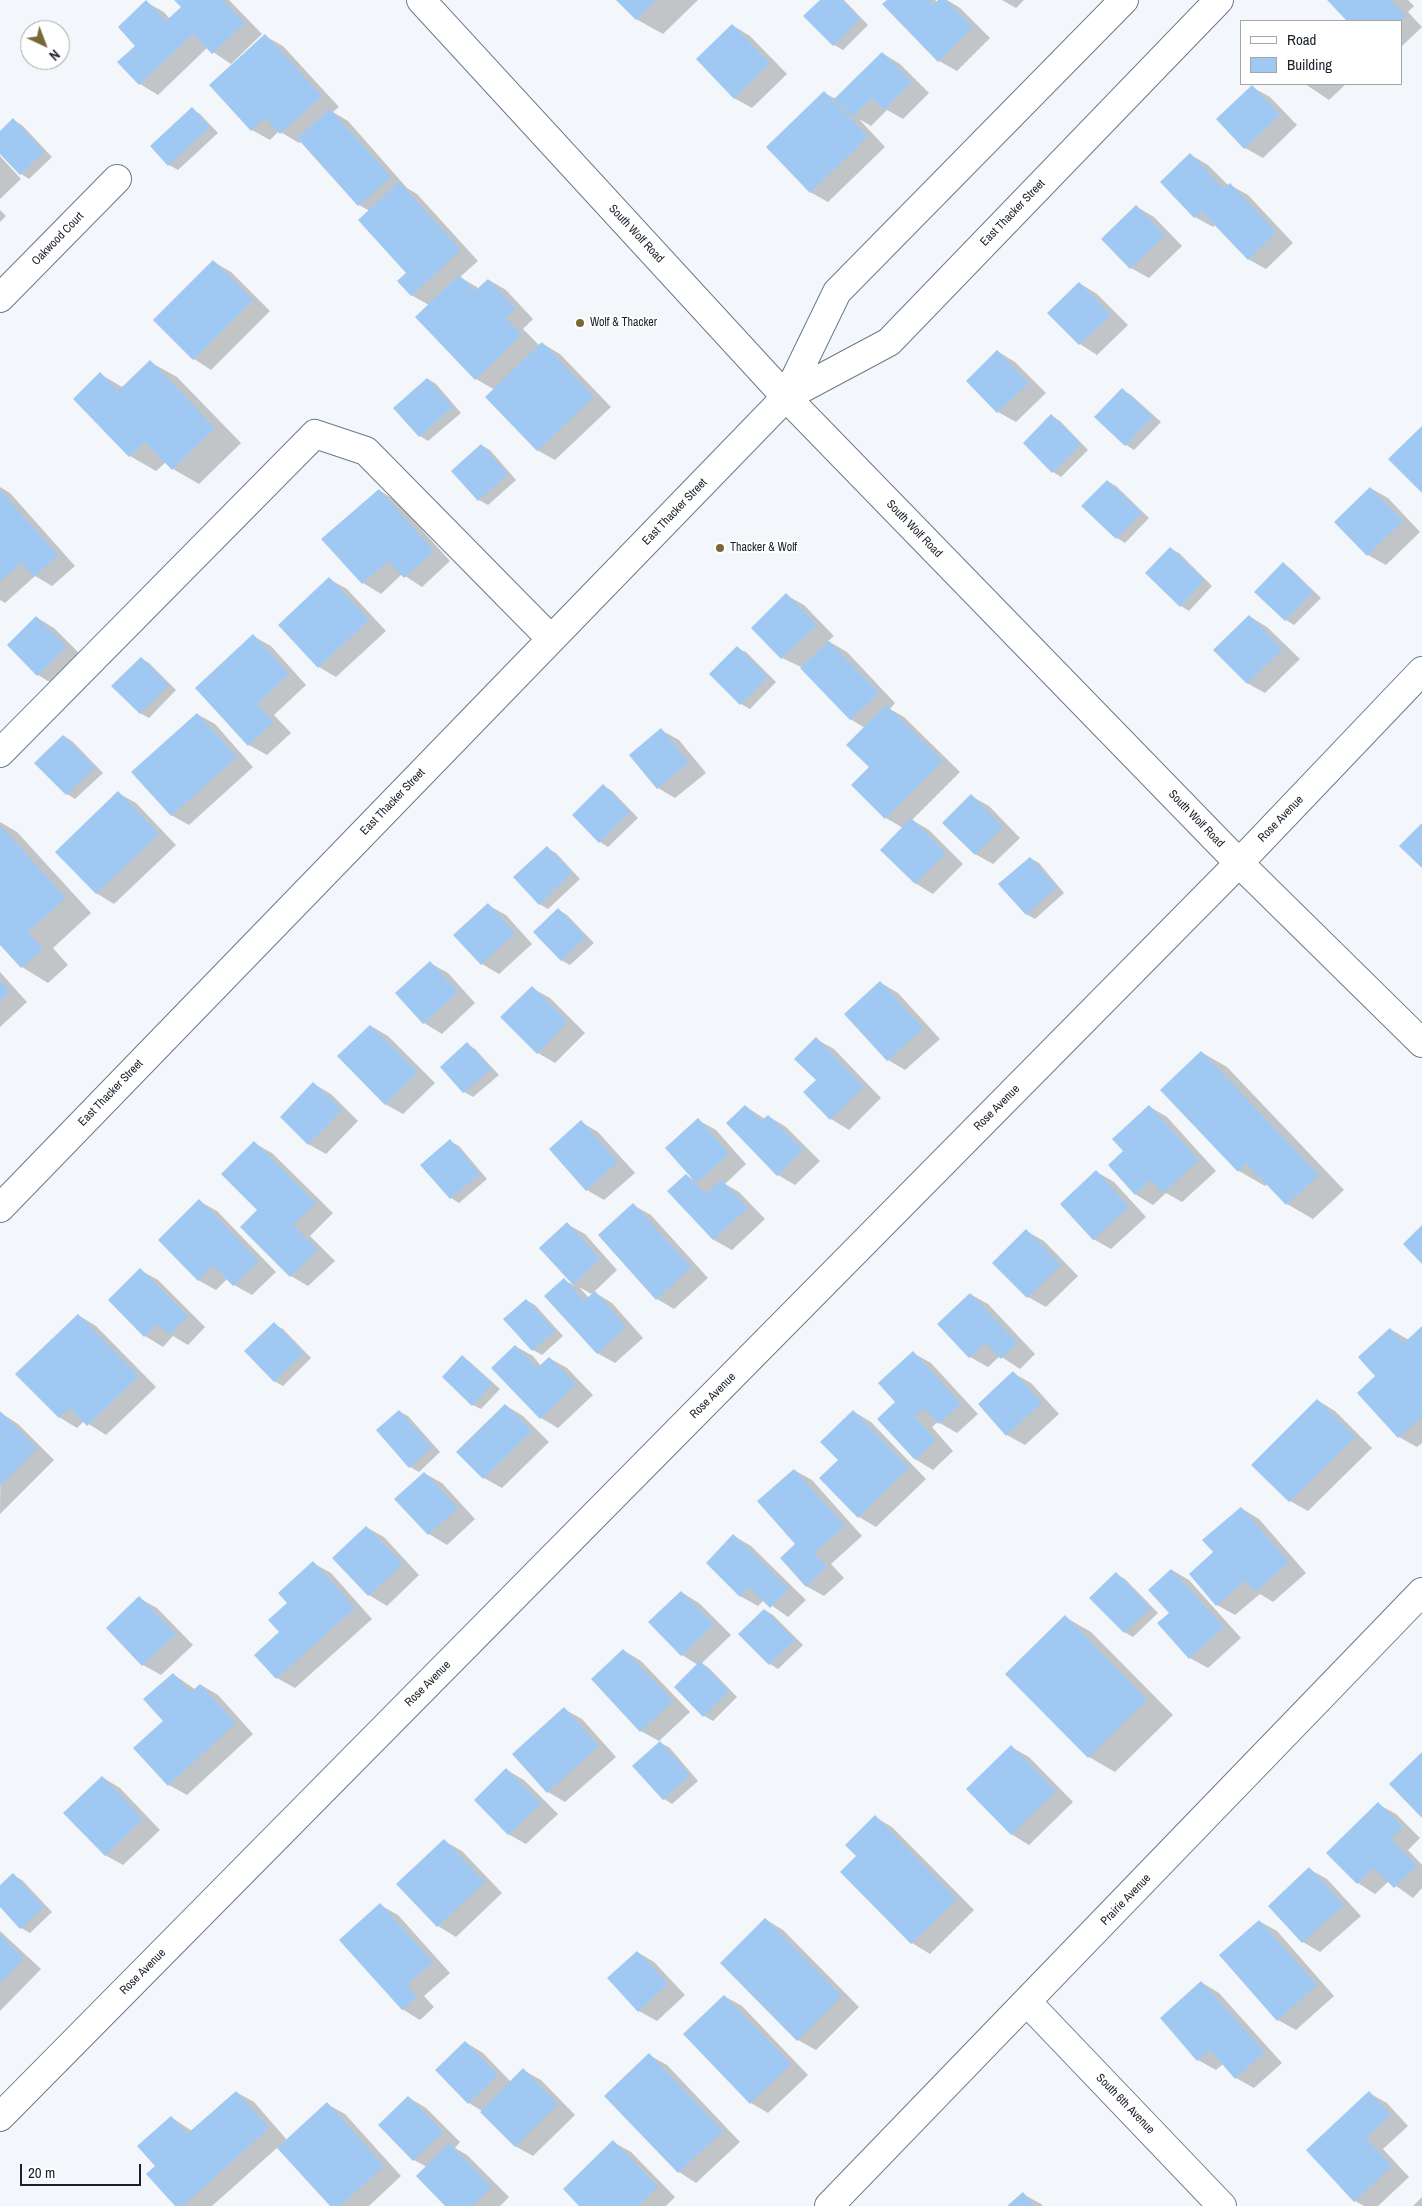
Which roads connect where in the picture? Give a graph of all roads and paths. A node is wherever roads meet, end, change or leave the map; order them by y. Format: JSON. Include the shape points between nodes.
{"nodes":[{"id":1,"x":420,"y":0,"type":"edge"},
{"id":2,"x":1124,"y":0,"type":"edge"},
{"id":3,"x":1219,"y":0,"type":"edge"},
{"id":4,"x":117,"y":179,"type":"dead end"},
{"id":5,"x":0,"y":298,"type":"edge"},
{"id":6,"x":786,"y":397,"type":"junction"},
{"id":7,"x":550,"y":640,"type":"junction"},
{"id":8,"x":1422,"y":671,"type":"edge"},
{"id":9,"x":0,"y":753,"type":"edge"},
{"id":10,"x":1239,"y":864,"type":"junction"},
{"id":11,"x":1422,"y":1043,"type":"edge"},
{"id":12,"x":0,"y":1208,"type":"edge"},
{"id":13,"x":1422,"y":1592,"type":"edge"},
{"id":14,"x":1028,"y":2003,"type":"junction"},
{"id":15,"x":0,"y":2117,"type":"edge"},
{"id":16,"x":829,"y":2206,"type":"edge"},
{"id":17,"x":1222,"y":2206,"type":"edge"}],
"edges":[{"from":1,"to":6,"type":"street","name":"South Wolf Road"},
{"from":2,"to":6,"type":"street","name":"East Thacker Street","via":[[837,292]]},
{"from":3,"to":6,"type":"street","name":"East Thacker Street","via":[[889,342]]},
{"from":4,"to":5,"type":"street","name":"Oakwood Court"},
{"from":6,"to":7,"type":"street","name":"East Thacker Street"},
{"from":6,"to":10,"type":"street","name":"South Wolf Road"},
{"from":7,"to":9,"type":"street","via":[[366,451],[315,434]]},
{"from":7,"to":12,"type":"street","name":"East Thacker Street"},
{"from":8,"to":10,"type":"street","name":"Rose Avenue"},
{"from":10,"to":11,"type":"street","name":"South Wolf Road"},
{"from":10,"to":15,"type":"street","name":"Rose Avenue"},
{"from":13,"to":14,"type":"street","name":"Prairie Avenue"},
{"from":14,"to":16,"type":"street","name":"Prairie Avenue"},
{"from":14,"to":17,"type":"street","name":"South 6th Avenue"}]}
